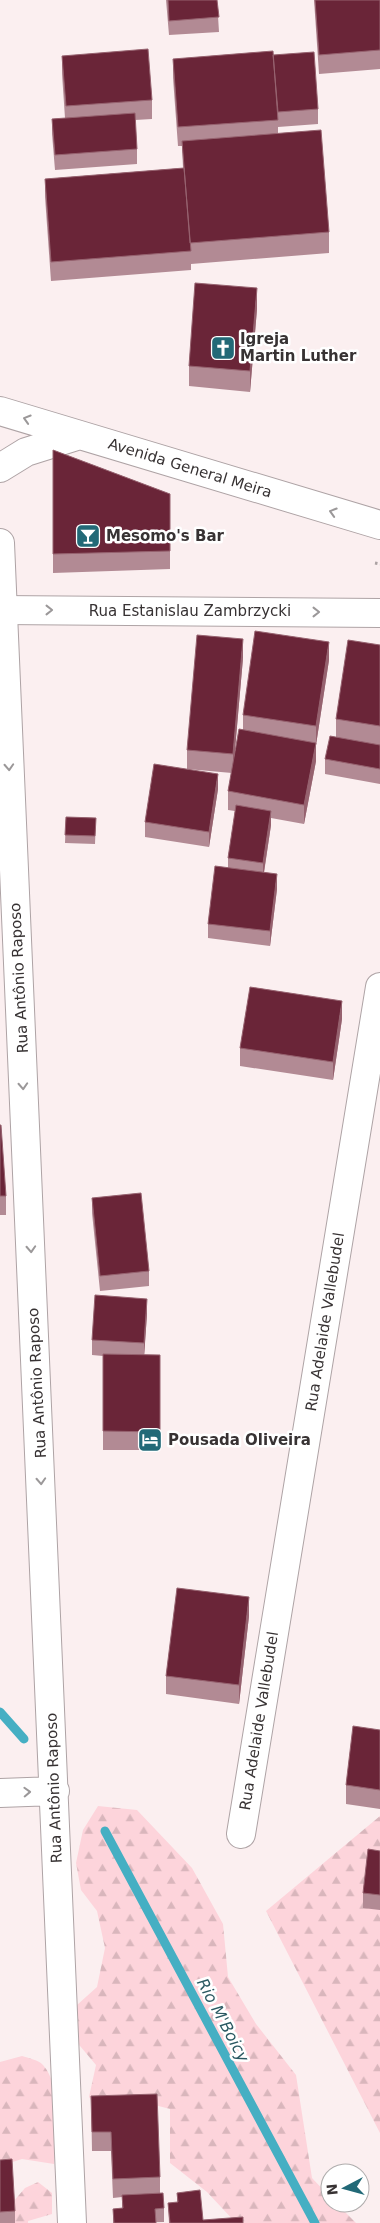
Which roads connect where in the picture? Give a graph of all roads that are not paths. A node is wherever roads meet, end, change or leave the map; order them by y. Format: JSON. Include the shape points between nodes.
{"nodes":[{"id":1,"x":0,"y":399,"type":"edge"},
{"id":2,"x":0,"y":411,"type":"edge"},
{"id":3,"x":0,"y":420,"type":"edge"},
{"id":4,"x":80,"y":435,"type":"junction"},
{"id":5,"x":0,"y":468,"type":"edge"},
{"id":6,"x":380,"y":525,"type":"edge"},
{"id":7,"x":0,"y":543,"type":"edge"},
{"id":8,"x":1,"y":610,"type":"edge"},
{"id":9,"x":380,"y":613,"type":"edge"},
{"id":10,"x":380,"y":987,"type":"edge"},
{"id":11,"x":54,"y":1791,"type":"junction"},
{"id":12,"x":0,"y":1793,"type":"edge"},
{"id":13,"x":241,"y":1834,"type":"dead end"},
{"id":14,"x":72,"y":2223,"type":"edge"}],
"edges":[{"from":1,"to":2,"type":"street"},
{"from":2,"to":3,"type":"street"},
{"from":4,"to":2,"type":"street","name":"Avenida General Meira","one_way":true},
{"from":4,"to":5,"type":"street","via":[[26,452]]},
{"from":6,"to":4,"type":"street","name":"Avenida General Meira","one_way":true},
{"from":7,"to":8,"type":"street","name":"Rua Antônio Raposo"},
{"from":8,"to":9,"type":"street","name":"Rua Estanislau Zambrzycki","one_way":true},
{"from":8,"to":11,"type":"street","name":"Rua Antônio Raposo","one_way":true},
{"from":10,"to":13,"type":"street","name":"Rua Adelaide Vallebudel"},
{"from":12,"to":11,"type":"street","one_way":true},
{"from":11,"to":14,"type":"street","name":"Rua Antônio Raposo"}]}
